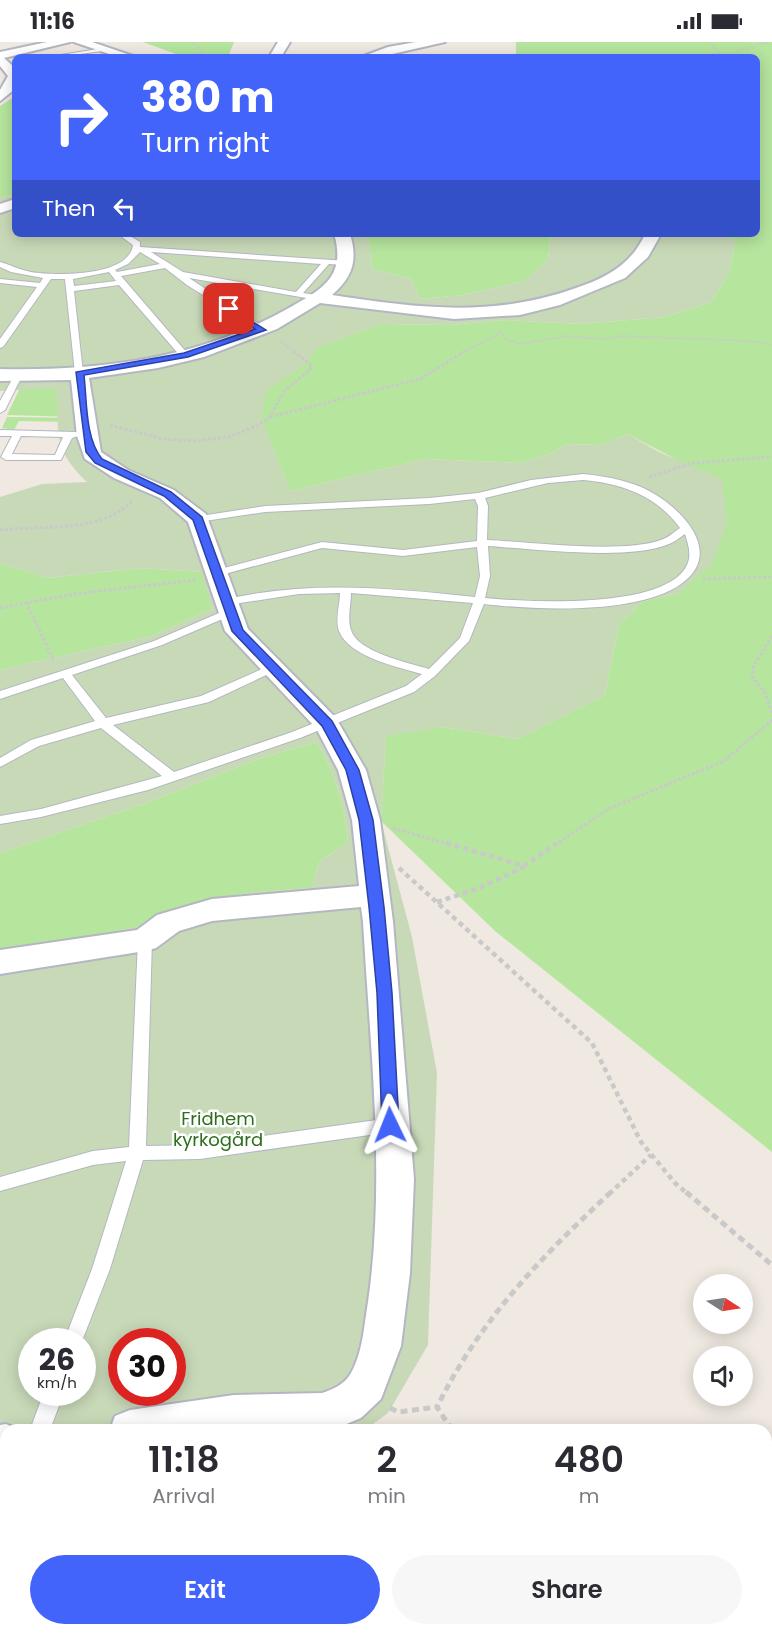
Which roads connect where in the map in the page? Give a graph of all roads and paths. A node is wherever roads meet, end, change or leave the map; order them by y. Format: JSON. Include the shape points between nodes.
{"nodes":[{"id":1,"x":64,"y":42,"type":"edge"},
{"id":2,"x":80,"y":42,"type":"edge"},
{"id":3,"x":193,"y":42,"type":"edge"},
{"id":4,"x":439,"y":42,"type":"edge"},
{"id":5,"x":769,"y":42,"type":"edge"},
{"id":6,"x":102,"y":48,"type":"junction"},
{"id":7,"x":75,"y":54,"type":"edge"},
{"id":8,"x":121,"y":54,"type":"edge"},
{"id":9,"x":203,"y":54,"type":"edge"},
{"id":10,"x":376,"y":54,"type":"edge"},
{"id":11,"x":730,"y":54,"type":"edge"},
{"id":12,"x":0,"y":55,"type":"edge"},
{"id":13,"x":0,"y":60,"type":"edge"},
{"id":14,"x":12,"y":73,"type":"edge"},
{"id":15,"x":12,"y":82,"type":"edge"},
{"id":16,"x":0,"y":99,"type":"edge"},
{"id":17,"x":128,"y":237,"type":"edge"},
{"id":18,"x":343,"y":237,"type":"edge"},
{"id":19,"x":651,"y":237,"type":"edge"},
{"id":20,"x":137,"y":249,"type":"junction"},
{"id":21,"x":327,"y":262,"type":"junction"},
{"id":22,"x":347,"y":263,"type":"junction"},
{"id":23,"x":167,"y":266,"type":"junction"},
{"id":24,"x":2,"y":269,"type":"edge"},
{"id":25,"x":181,"y":274,"type":"junction"},
{"id":26,"x":116,"y":275,"type":"junction"},
{"id":27,"x":49,"y":276,"type":"junction"},
{"id":28,"x":69,"y":276,"type":"junction"},
{"id":29,"x":0,"y":281,"type":"edge"},
{"id":30,"x":42,"y":285,"type":"junction"},
{"id":31,"x":71,"y":289,"type":"junction"},
{"id":32,"x":297,"y":295,"type":"junction"},
{"id":33,"x":318,"y":298,"type":"junction"},
{"id":34,"x":494,"y":314,"type":"junction"},
{"id":35,"x":262,"y":330,"type":"junction"},
{"id":36,"x":499,"y":334,"type":"junction"},
{"id":37,"x":0,"y":345,"type":"edge"},
{"id":38,"x":772,"y":345,"type":"edge"},
{"id":39,"x":185,"y":356,"type":"junction"},
{"id":40,"x":80,"y":374,"type":"junction"},
{"id":41,"x":9,"y":376,"type":"edge"},
{"id":42,"x":0,"y":410,"type":"edge"},
{"id":43,"x":270,"y":417,"type":"junction"},
{"id":44,"x":81,"y":429,"type":"junction"},
{"id":45,"x":0,"y":433,"type":"edge"},
{"id":46,"x":18,"y":434,"type":"junction"},
{"id":47,"x":772,"y":457,"type":"edge"},
{"id":48,"x":121,"y":474,"type":"junction"},
{"id":49,"x":630,"y":486,"type":"junction"},
{"id":50,"x":479,"y":496,"type":"junction"},
{"id":51,"x":198,"y":519,"type":"junction"},
{"id":52,"x":688,"y":527,"type":"junction"},
{"id":53,"x":0,"y":530,"type":"edge"},
{"id":54,"x":482,"y":543,"type":"junction"},
{"id":55,"x":217,"y":573,"type":"junction"},
{"id":56,"x":772,"y":577,"type":"edge"},
{"id":57,"x":685,"y":578,"type":"junction"},
{"id":58,"x":346,"y":589,"type":"junction"},
{"id":59,"x":26,"y":602,"type":"junction"},
{"id":60,"x":479,"y":602,"type":"junction"},
{"id":61,"x":229,"y":607,"type":"junction"},
{"id":62,"x":0,"y":608,"type":"edge"},
{"id":63,"x":772,"y":636,"type":"edge"},
{"id":64,"x":273,"y":668,"type":"junction"},
{"id":65,"x":65,"y":673,"type":"junction"},
{"id":66,"x":431,"y":673,"type":"junction"},
{"id":67,"x":0,"y":694,"type":"edge"},
{"id":68,"x":772,"y":713,"type":"edge"},
{"id":69,"x":772,"y":720,"type":"edge"},
{"id":70,"x":103,"y":723,"type":"junction"},
{"id":71,"x":327,"y":724,"type":"junction"},
{"id":72,"x":0,"y":763,"type":"edge"},
{"id":73,"x":172,"y":777,"type":"junction"},
{"id":74,"x":0,"y":820,"type":"edge"},
{"id":75,"x":366,"y":820,"type":"junction"},
{"id":76,"x":396,"y":866,"type":"dead end"},
{"id":77,"x":524,"y":866,"type":"junction"},
{"id":78,"x":375,"y":895,"type":"junction"},
{"id":79,"x":437,"y":902,"type":"junction"},
{"id":80,"x":145,"y":940,"type":"junction"},
{"id":81,"x":0,"y":962,"type":"edge"},
{"id":82,"x":390,"y":1125,"type":"junction"},
{"id":83,"x":137,"y":1153,"type":"junction"},
{"id":84,"x":651,"y":1155,"type":"junction"},
{"id":85,"x":0,"y":1184,"type":"edge"},
{"id":86,"x":772,"y":1265,"type":"edge"},
{"id":87,"x":78,"y":1328,"type":"edge"},
{"id":88,"x":358,"y":1396,"type":"junction"},
{"id":89,"x":49,"y":1406,"type":"edge"},
{"id":90,"x":437,"y":1407,"type":"junction"},
{"id":91,"x":42,"y":1424,"type":"edge"},
{"id":92,"x":170,"y":1424,"type":"edge"},
{"id":93,"x":448,"y":1424,"type":"edge"}],
"edges":[{"from":1,"to":12,"type":"street"},
{"from":2,"to":6,"type":"street"},
{"from":3,"to":9,"type":"path"},
{"from":4,"to":10,"type":"street"},
{"from":5,"to":11,"type":"path"},
{"from":6,"to":7,"type":"lane"},
{"from":6,"to":8,"type":"street"},
{"from":13,"to":14,"type":"street"},
{"from":15,"to":16,"type":"street"},
{"from":17,"to":20,"type":"lane"},
{"from":18,"to":22,"type":"street","via":[[348,248]]},
{"from":19,"to":34,"type":"street","via":[[638,261],[604,284],[549,304]]},
{"from":20,"to":21,"type":"lane"},
{"from":20,"to":23,"type":"lane"},
{"from":20,"to":26,"type":"lane"},
{"from":21,"to":22,"type":"lane"},
{"from":21,"to":32,"type":"lane"},
{"from":22,"to":33,"type":"street","via":[[341,278]]},
{"from":23,"to":25,"type":"lane"},
{"from":23,"to":26,"type":"lane"},
{"from":24,"to":27,"type":"lane"},
{"from":25,"to":32,"type":"lane"},
{"from":25,"to":35,"type":"lane"},
{"from":26,"to":28,"type":"lane"},
{"from":26,"to":31,"type":"lane"},
{"from":26,"to":39,"type":"lane"},
{"from":27,"to":28,"type":"lane"},
{"from":27,"to":30,"type":"lane"},
{"from":28,"to":31,"type":"lane"},
{"from":29,"to":30,"type":"lane"},
{"from":30,"to":37,"type":"lane"},
{"from":31,"to":40,"type":"lane"},
{"from":32,"to":33,"type":"lane"},
{"from":33,"to":34,"type":"street","via":[[428,315]]},
{"from":33,"to":35,"type":"street"},
{"from":34,"to":36,"type":"path"},
{"from":35,"to":39,"type":"street"},
{"from":35,"to":43,"type":"path","via":[[312,366],[287,388]]},
{"from":36,"to":38,"type":"path","via":[[521,344],[566,336],[621,336]]},
{"from":36,"to":43,"type":"path","via":[[477,343],[420,379]]},
{"from":39,"to":40,"type":"street"},
{"from":40,"to":41,"type":"street"},
{"from":40,"to":44,"type":"street"},
{"from":41,"to":42,"type":"lane"},
{"from":43,"to":44,"type":"path","via":[[235,434],[180,440]]},
{"from":44,"to":46,"type":"lane"},
{"from":44,"to":46,"type":"lane","via":[[58,458],[6,457]]},
{"from":44,"to":48,"type":"street","via":[[95,458]]},
{"from":45,"to":46,"type":"lane"},
{"from":47,"to":49,"type":"path","via":[[666,468]]},
{"from":48,"to":51,"type":"street","via":[[167,494]]},
{"from":48,"to":53,"type":"path","via":[[133,498],[124,510],[99,519]]},
{"from":49,"to":50,"type":"lane","via":[[575,476],[525,483]]},
{"from":49,"to":52,"type":"lane"},
{"from":50,"to":51,"type":"lane","via":[[265,509]]},
{"from":50,"to":54,"type":"lane","via":[[483,506]]},
{"from":51,"to":55,"type":"street"},
{"from":52,"to":54,"type":"lane","via":[[666,542],[641,548]]},
{"from":52,"to":57,"type":"lane","via":[[695,554]]},
{"from":54,"to":55,"type":"lane","via":[[403,553],[322,545]]},
{"from":54,"to":60,"type":"lane","via":[[485,576]]},
{"from":55,"to":59,"type":"path","via":[[174,584]]},
{"from":55,"to":61,"type":"street"},
{"from":56,"to":57,"type":"path"},
{"from":57,"to":60,"type":"lane","via":[[650,594],[605,602]]},
{"from":58,"to":60,"type":"lane"},
{"from":58,"to":61,"type":"lane","via":[[298,591]]},
{"from":58,"to":66,"type":"lane","via":[[345,632],[354,644],[372,654]]},
{"from":59,"to":62,"type":"path"},
{"from":59,"to":65,"type":"path","via":[[48,654]]},
{"from":60,"to":66,"type":"lane","via":[[465,639]]},
{"from":61,"to":64,"type":"street","via":[[237,631]]},
{"from":61,"to":65,"type":"lane","via":[[158,643]]},
{"from":63,"to":68,"type":"path","via":[[754,665],[752,677],[764,689]]},
{"from":64,"to":70,"type":"lane","via":[[205,699]]},
{"from":64,"to":71,"type":"street"},
{"from":65,"to":67,"type":"lane"},
{"from":65,"to":70,"type":"lane"},
{"from":66,"to":71,"type":"lane","via":[[410,689]]},
{"from":69,"to":77,"type":"path","via":[[724,761],[608,809]]},
{"from":70,"to":72,"type":"lane","via":[[35,743]]},
{"from":70,"to":73,"type":"lane"},
{"from":71,"to":73,"type":"lane"},
{"from":71,"to":75,"type":"street","via":[[352,770]]},
{"from":73,"to":74,"type":"lane","via":[[76,805]]},
{"from":75,"to":77,"type":"path"},
{"from":75,"to":78,"type":"street"},
{"from":76,"to":79,"type":"path"},
{"from":77,"to":79,"type":"path","via":[[477,889]]},
{"from":78,"to":80,"type":"street","via":[[203,912],[168,923]]},
{"from":78,"to":82,"type":"street","via":[[385,993]]},
{"from":79,"to":84,"type":"path","via":[[592,1042]]},
{"from":80,"to":81,"type":"street"},
{"from":80,"to":83,"type":"lane"},
{"from":82,"to":83,"type":"lane","via":[[200,1152]]},
{"from":82,"to":88,"type":"street","via":[[396,1179],[391,1273],[381,1346],[367,1385]]},
{"from":83,"to":85,"type":"lane","via":[[93,1158]]},
{"from":83,"to":87,"type":"lane"},
{"from":84,"to":86,"type":"path","via":[[675,1183]]},
{"from":84,"to":90,"type":"path","via":[[552,1247],[480,1329]]},
{"from":88,"to":90,"type":"path","via":[[399,1412]]},
{"from":88,"to":92,"type":"street","via":[[322,1413],[223,1416]]},
{"from":89,"to":91,"type":"lane"},
{"from":90,"to":93,"type":"path"}]}
